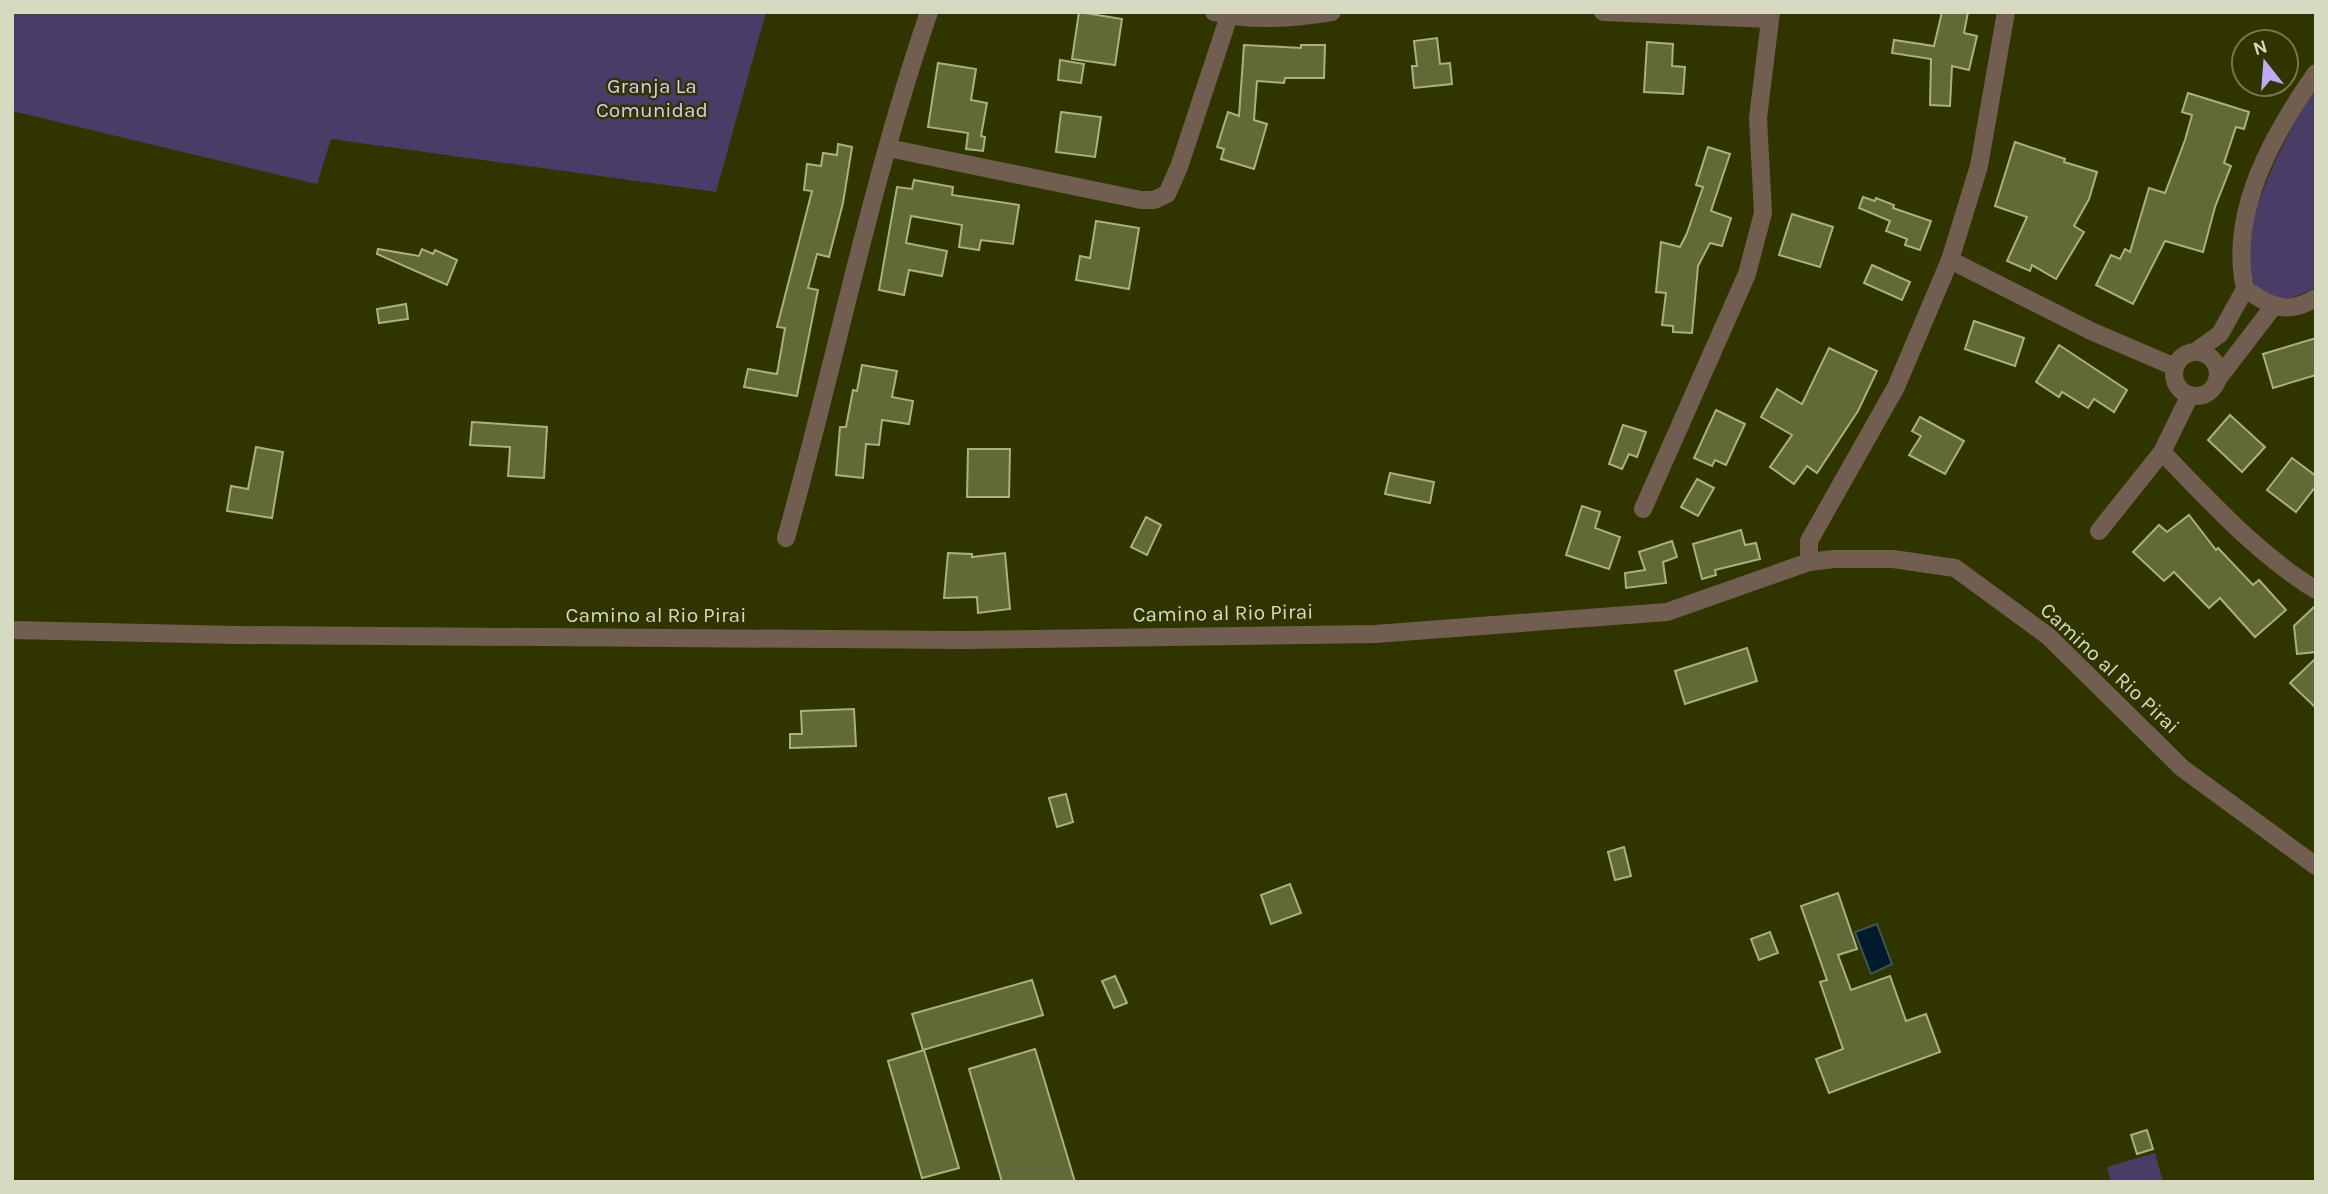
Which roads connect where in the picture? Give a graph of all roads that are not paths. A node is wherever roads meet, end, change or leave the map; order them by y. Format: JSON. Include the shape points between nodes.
{"nodes":[{"id":1,"x":929,"y":12,"type":"edge"},
{"id":2,"x":1332,"y":12,"type":"edge"},
{"id":3,"x":1603,"y":12,"type":"edge"},
{"id":4,"x":2006,"y":12,"type":"edge"},
{"id":5,"x":1221,"y":14,"type":"edge"},
{"id":6,"x":1770,"y":15,"type":"edge"},
{"id":7,"x":2316,"y":73,"type":"edge"},
{"id":8,"x":888,"y":148,"type":"junction"},
{"id":9,"x":1950,"y":260,"type":"junction"},
{"id":10,"x":2245,"y":289,"type":"junction"},
{"id":11,"x":2316,"y":299,"type":"edge"},
{"id":12,"x":2273,"y":307,"type":"junction"},
{"id":13,"x":2195,"y":352,"type":"junction"},
{"id":14,"x":2175,"y":367,"type":"junction"},
{"id":15,"x":2217,"y":380,"type":"junction"},
{"id":16,"x":2190,"y":395,"type":"junction"},
{"id":17,"x":2162,"y":452,"type":"junction"},
{"id":18,"x":1643,"y":509,"type":"dead end"},
{"id":19,"x":2099,"y":531,"type":"dead end"},
{"id":20,"x":786,"y":538,"type":"dead end"},
{"id":21,"x":1809,"y":562,"type":"junction"},
{"id":22,"x":2316,"y":590,"type":"edge"},
{"id":23,"x":12,"y":630,"type":"edge"},
{"id":24,"x":2316,"y":866,"type":"edge"}],
"edges":[{"from":1,"to":8,"type":"street"},
{"from":2,"to":5,"type":"street","via":[[1294,18]]},
{"from":3,"to":6,"type":"street"},
{"from":4,"to":9,"type":"street","via":[[1979,166]]},
{"from":5,"to":8,"type":"street","via":[[1179,167],[1167,194],[1154,200]]},
{"from":6,"to":18,"type":"street","via":[[1758,118],[1763,213],[1747,274]]},
{"from":7,"to":10,"type":"street","via":[[2262,167],[2249,204],[2240,245]]},
{"from":8,"to":20,"type":"street"},
{"from":9,"to":14,"type":"street","via":[[2091,331]]},
{"from":9,"to":21,"type":"street","via":[[1896,387],[1809,541]]},
{"from":10,"to":12,"type":"street"},
{"from":10,"to":13,"type":"street","via":[[2220,334]]},
{"from":11,"to":12,"type":"street","via":[[2302,307]]},
{"from":12,"to":15,"type":"street"},
{"from":13,"to":14,"type":"street","via":[[2182,356]]},
{"from":13,"to":15,"type":"street","via":[[2213,360]]},
{"from":14,"to":16,"type":"street","via":[[2175,381]]},
{"from":15,"to":16,"type":"street","via":[[2209,391]]},
{"from":16,"to":17,"type":"street"},
{"from":17,"to":19,"type":"street"},
{"from":17,"to":22,"type":"street","via":[[2237,528],[2295,578]]},
{"from":21,"to":23,"type":"street","name":"Camino al Rio Pirai","via":[[1667,612],[1375,634],[964,640]]},
{"from":21,"to":24,"type":"street","name":"Camino al Rio Pirai","via":[[1893,559],[1955,568],[2048,636],[2182,768]]}]}
